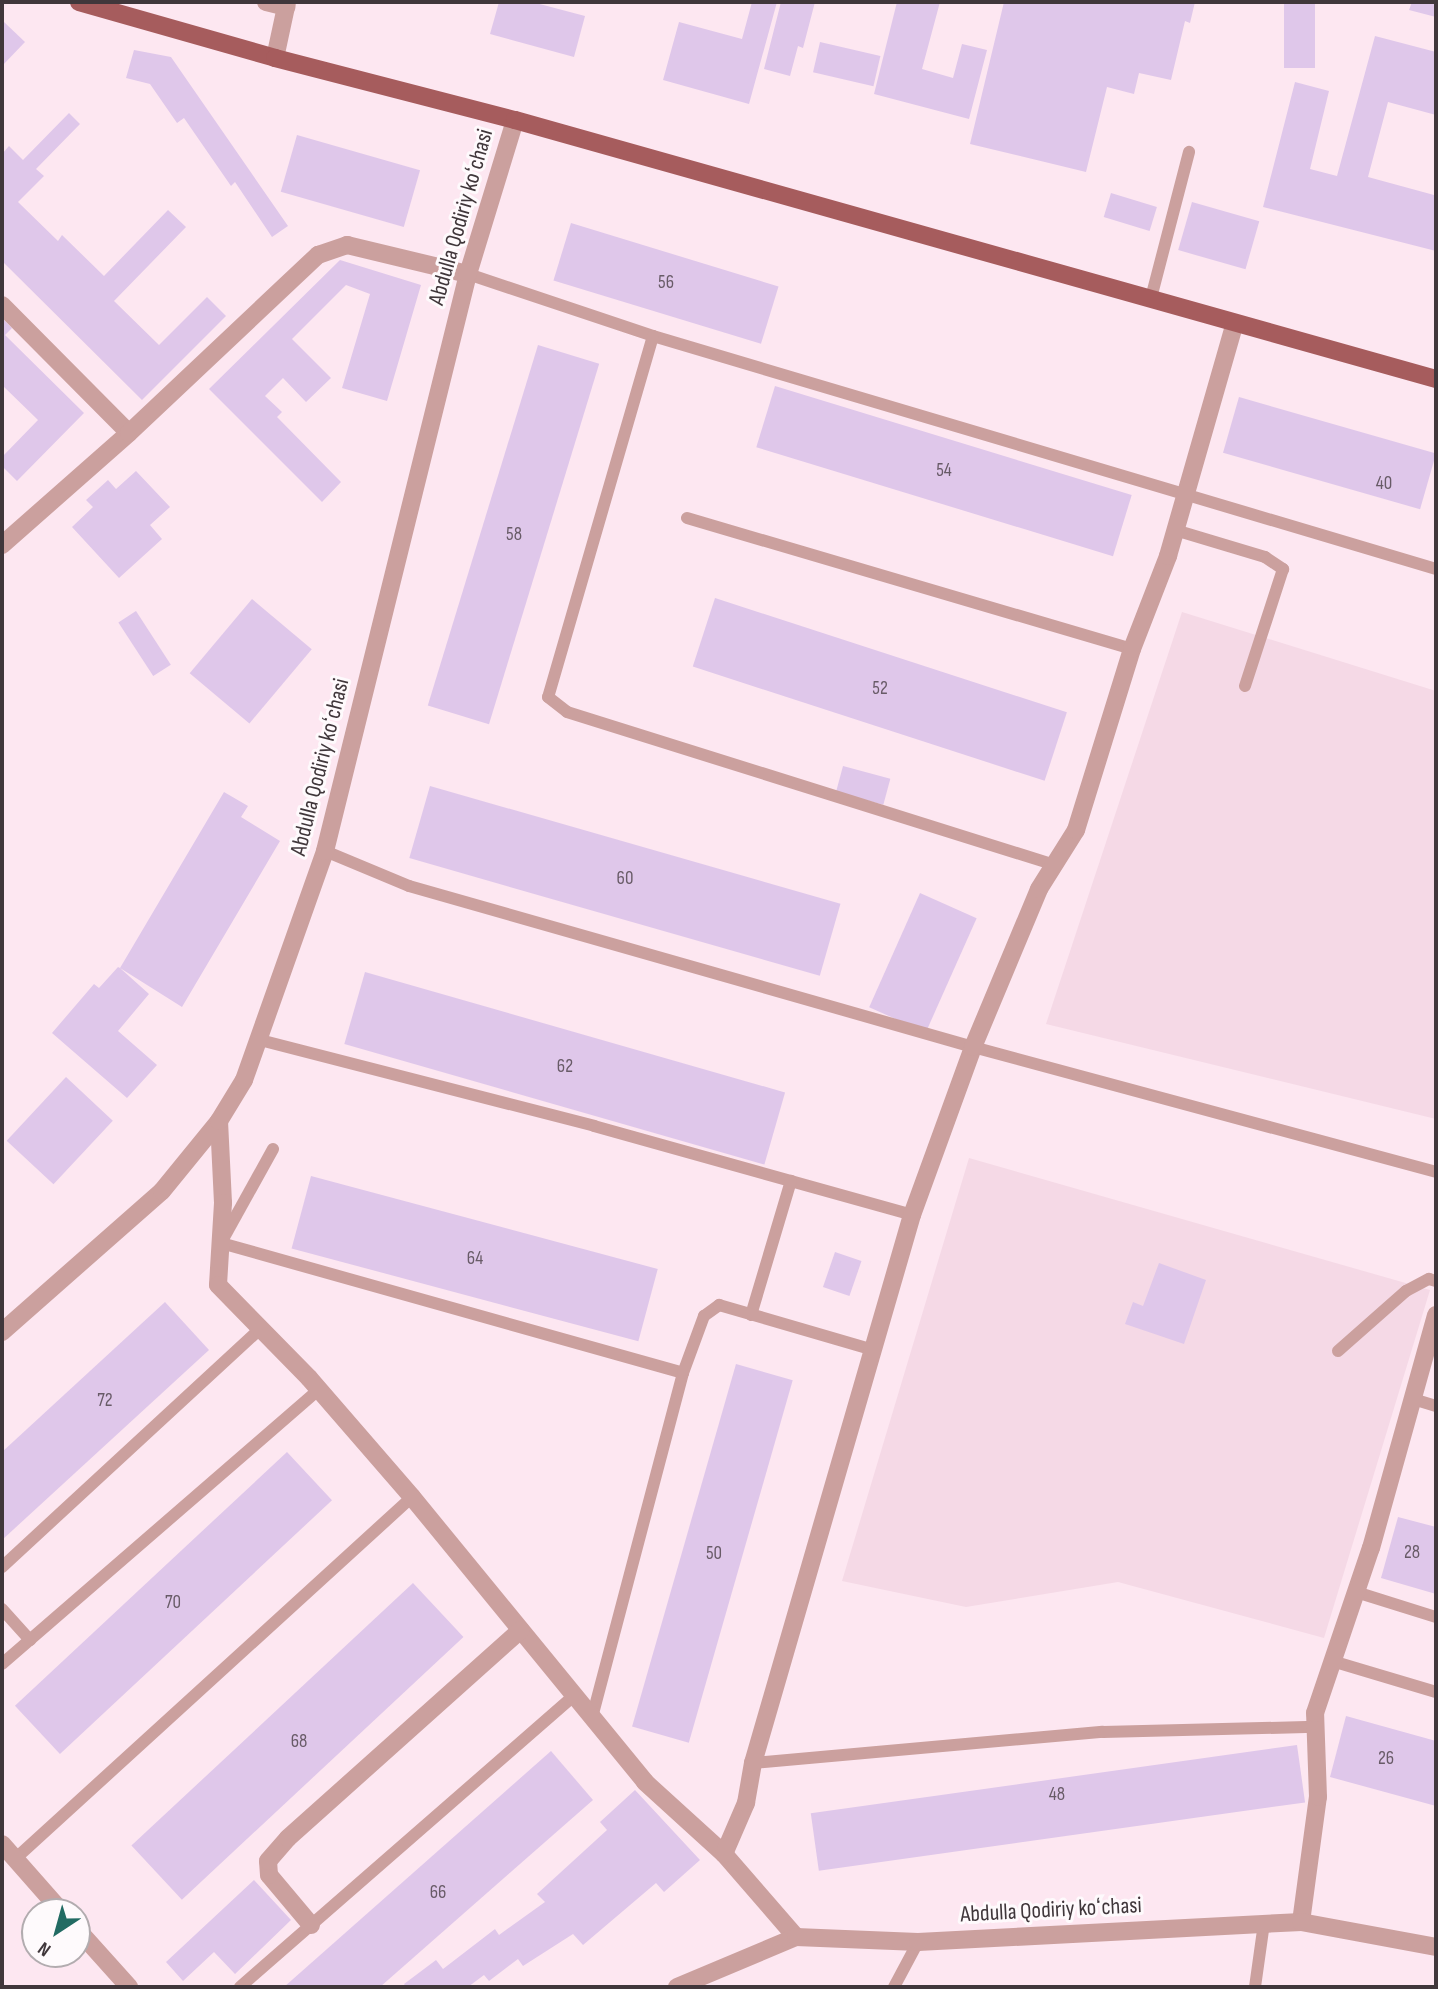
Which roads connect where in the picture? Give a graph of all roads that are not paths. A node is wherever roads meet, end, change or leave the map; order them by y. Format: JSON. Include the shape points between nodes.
{"nodes":[{"id":1,"x":79,"y":2,"type":"edge"},
{"id":2,"x":266,"y":2,"type":"edge"},
{"id":3,"x":287,"y":4,"type":"edge"},
{"id":4,"x":275,"y":58,"type":"junction"},
{"id":5,"x":515,"y":120,"type":"junction"},
{"id":6,"x":1189,"y":152,"type":"dead end"},
{"id":7,"x":468,"y":274,"type":"junction"},
{"id":8,"x":1151,"y":298,"type":"junction"},
{"id":9,"x":2,"y":305,"type":"edge"},
{"id":10,"x":1234,"y":323,"type":"junction"},
{"id":11,"x":653,"y":336,"type":"junction"},
{"id":12,"x":1436,"y":379,"type":"edge"},
{"id":13,"x":129,"y":433,"type":"junction"},
{"id":14,"x":1186,"y":494,"type":"junction"},
{"id":15,"x":687,"y":519,"type":"dead end"},
{"id":16,"x":1175,"y":530,"type":"junction"},
{"id":17,"x":2,"y":545,"type":"edge"},
{"id":18,"x":1436,"y":569,"type":"edge"},
{"id":19,"x":1132,"y":649,"type":"junction"},
{"id":20,"x":1245,"y":686,"type":"dead end"},
{"id":21,"x":325,"y":851,"type":"junction"},
{"id":22,"x":1055,"y":865,"type":"junction"},
{"id":23,"x":260,"y":1040,"type":"junction"},
{"id":24,"x":973,"y":1047,"type":"junction"},
{"id":25,"x":219,"y":1121,"type":"junction"},
{"id":26,"x":273,"y":1149,"type":"dead end"},
{"id":27,"x":1436,"y":1172,"type":"edge"},
{"id":28,"x":791,"y":1181,"type":"junction"},
{"id":29,"x":912,"y":1214,"type":"junction"},
{"id":30,"x":221,"y":1243,"type":"junction"},
{"id":31,"x":1436,"y":1280,"type":"edge"},
{"id":32,"x":751,"y":1315,"type":"junction"},
{"id":33,"x":1436,"y":1315,"type":"edge"},
{"id":34,"x":260,"y":1328,"type":"junction"},
{"id":35,"x":2,"y":1332,"type":"edge"},
{"id":36,"x":874,"y":1350,"type":"junction"},
{"id":37,"x":1338,"y":1351,"type":"dead end"},
{"id":38,"x":683,"y":1373,"type":"junction"},
{"id":39,"x":318,"y":1390,"type":"junction"},
{"id":40,"x":1413,"y":1399,"type":"junction"},
{"id":41,"x":1436,"y":1406,"type":"edge"},
{"id":42,"x":412,"y":1497,"type":"junction"},
{"id":43,"x":2,"y":1567,"type":"edge"},
{"id":44,"x":1356,"y":1592,"type":"junction"},
{"id":45,"x":2,"y":1609,"type":"edge"},
{"id":46,"x":1436,"y":1617,"type":"edge"},
{"id":47,"x":521,"y":1630,"type":"junction"},
{"id":48,"x":30,"y":1640,"type":"junction"},
{"id":49,"x":1332,"y":1661,"type":"junction"},
{"id":50,"x":2,"y":1664,"type":"edge"},
{"id":51,"x":1436,"y":1692,"type":"edge"},
{"id":52,"x":575,"y":1695,"type":"junction"},
{"id":53,"x":592,"y":1717,"type":"junction"},
{"id":54,"x":1315,"y":1727,"type":"junction"},
{"id":55,"x":753,"y":1763,"type":"junction"},
{"id":56,"x":2,"y":1844,"type":"edge"},
{"id":57,"x":724,"y":1854,"type":"junction"},
{"id":58,"x":15,"y":1859,"type":"junction"},
{"id":59,"x":50,"y":1898,"type":"edge"},
{"id":60,"x":1301,"y":1922,"type":"junction"},
{"id":61,"x":1264,"y":1923,"type":"junction"},
{"id":62,"x":311,"y":1925,"type":"junction"},
{"id":63,"x":796,"y":1937,"type":"junction"},
{"id":64,"x":918,"y":1942,"type":"junction"},
{"id":65,"x":91,"y":1945,"type":"edge"},
{"id":66,"x":1436,"y":1947,"type":"edge"},
{"id":67,"x":129,"y":1987,"type":"edge"},
{"id":68,"x":240,"y":1987,"type":"edge"},
{"id":69,"x":677,"y":1987,"type":"edge"},
{"id":70,"x":894,"y":1987,"type":"edge"},
{"id":71,"x":1255,"y":1987,"type":"edge"}],
"edges":[{"from":1,"to":4,"type":"main road"},
{"from":2,"to":3,"type":"street"},
{"from":3,"to":4,"type":"street"},
{"from":4,"to":5,"type":"main road"},
{"from":5,"to":7,"type":"street","name":"Abdulla Qodiriy koʻchasi"},
{"from":5,"to":8,"type":"main road"},
{"from":6,"to":8,"type":"lane"},
{"from":7,"to":11,"type":"lane"},
{"from":7,"to":13,"type":"street","via":[[347,245],[318,255]]},
{"from":7,"to":21,"type":"street","name":"Abdulla Qodiriy koʻchasi"},
{"from":8,"to":10,"type":"main road"},
{"from":9,"to":13,"type":"street"},
{"from":10,"to":12,"type":"main road"},
{"from":10,"to":14,"type":"street"},
{"from":11,"to":14,"type":"lane"},
{"from":11,"to":22,"type":"lane","via":[[548,697],[567,712]]},
{"from":13,"to":17,"type":"street"},
{"from":14,"to":16,"type":"street"},
{"from":14,"to":18,"type":"lane"},
{"from":15,"to":19,"type":"lane"},
{"from":16,"to":19,"type":"street"},
{"from":16,"to":20,"type":"lane","via":[[1265,557],[1283,569]]},
{"from":19,"to":22,"type":"street","via":[[1076,830]]},
{"from":21,"to":23,"type":"street","name":"Abdulla Qodiriy koʻchasi"},
{"from":21,"to":24,"type":"lane","via":[[409,886]]},
{"from":22,"to":24,"type":"street","via":[[1040,889]]},
{"from":23,"to":25,"type":"street","name":"Abdulla Qodiriy koʻchasi","via":[[244,1080]]},
{"from":23,"to":28,"type":"lane"},
{"from":24,"to":27,"type":"lane"},
{"from":24,"to":29,"type":"street"},
{"from":25,"to":30,"type":"street"},
{"from":25,"to":35,"type":"street","name":"Abdulla Qodiriy koʻchasi","via":[[162,1191]]},
{"from":26,"to":30,"type":"lane"},
{"from":28,"to":29,"type":"lane"},
{"from":28,"to":32,"type":"lane"},
{"from":29,"to":36,"type":"street"},
{"from":30,"to":34,"type":"street","via":[[218,1285]]},
{"from":30,"to":38,"type":"lane"},
{"from":31,"to":37,"type":"lane","via":[[1406,1291]]},
{"from":32,"to":36,"type":"lane"},
{"from":32,"to":38,"type":"lane","via":[[719,1306],[704,1316]]},
{"from":33,"to":40,"type":"street"},
{"from":34,"to":39,"type":"street"},
{"from":34,"to":43,"type":"lane"},
{"from":36,"to":55,"type":"street"},
{"from":38,"to":53,"type":"lane"},
{"from":39,"to":42,"type":"street"},
{"from":39,"to":48,"type":"lane"},
{"from":40,"to":41,"type":"lane"},
{"from":40,"to":44,"type":"street"},
{"from":42,"to":47,"type":"street"},
{"from":42,"to":58,"type":"lane"},
{"from":44,"to":46,"type":"lane"},
{"from":44,"to":49,"type":"street"},
{"from":45,"to":48,"type":"lane"},
{"from":47,"to":52,"type":"street"},
{"from":47,"to":62,"type":"street","via":[[268,1861],[269,1875]]},
{"from":48,"to":50,"type":"lane"},
{"from":49,"to":51,"type":"lane"},
{"from":49,"to":54,"type":"street"},
{"from":52,"to":53,"type":"street"},
{"from":52,"to":62,"type":"lane"},
{"from":53,"to":57,"type":"street","via":[[645,1782]]},
{"from":54,"to":55,"type":"lane","via":[[1102,1732]]},
{"from":54,"to":60,"type":"street","via":[[1318,1797]]},
{"from":55,"to":57,"type":"street","via":[[746,1803]]},
{"from":56,"to":58,"type":"street"},
{"from":57,"to":63,"type":"street"},
{"from":58,"to":59,"type":"street"},
{"from":60,"to":61,"type":"street","name":"Abdulla Qodiriy koʻchasi"},
{"from":60,"to":66,"type":"street","name":"Abdulla Qodiriy koʻchasi"},
{"from":61,"to":64,"type":"street","name":"Abdulla Qodiriy koʻchasi"},
{"from":61,"to":71,"type":"lane"},
{"from":62,"to":68,"type":"lane"},
{"from":63,"to":64,"type":"street","name":"Abdulla Qodiriy koʻchasi"},
{"from":63,"to":69,"type":"street","name":"Abdulla Qodiriy koʻchasi"},
{"from":64,"to":70,"type":"lane"},
{"from":65,"to":67,"type":"street"}]}
